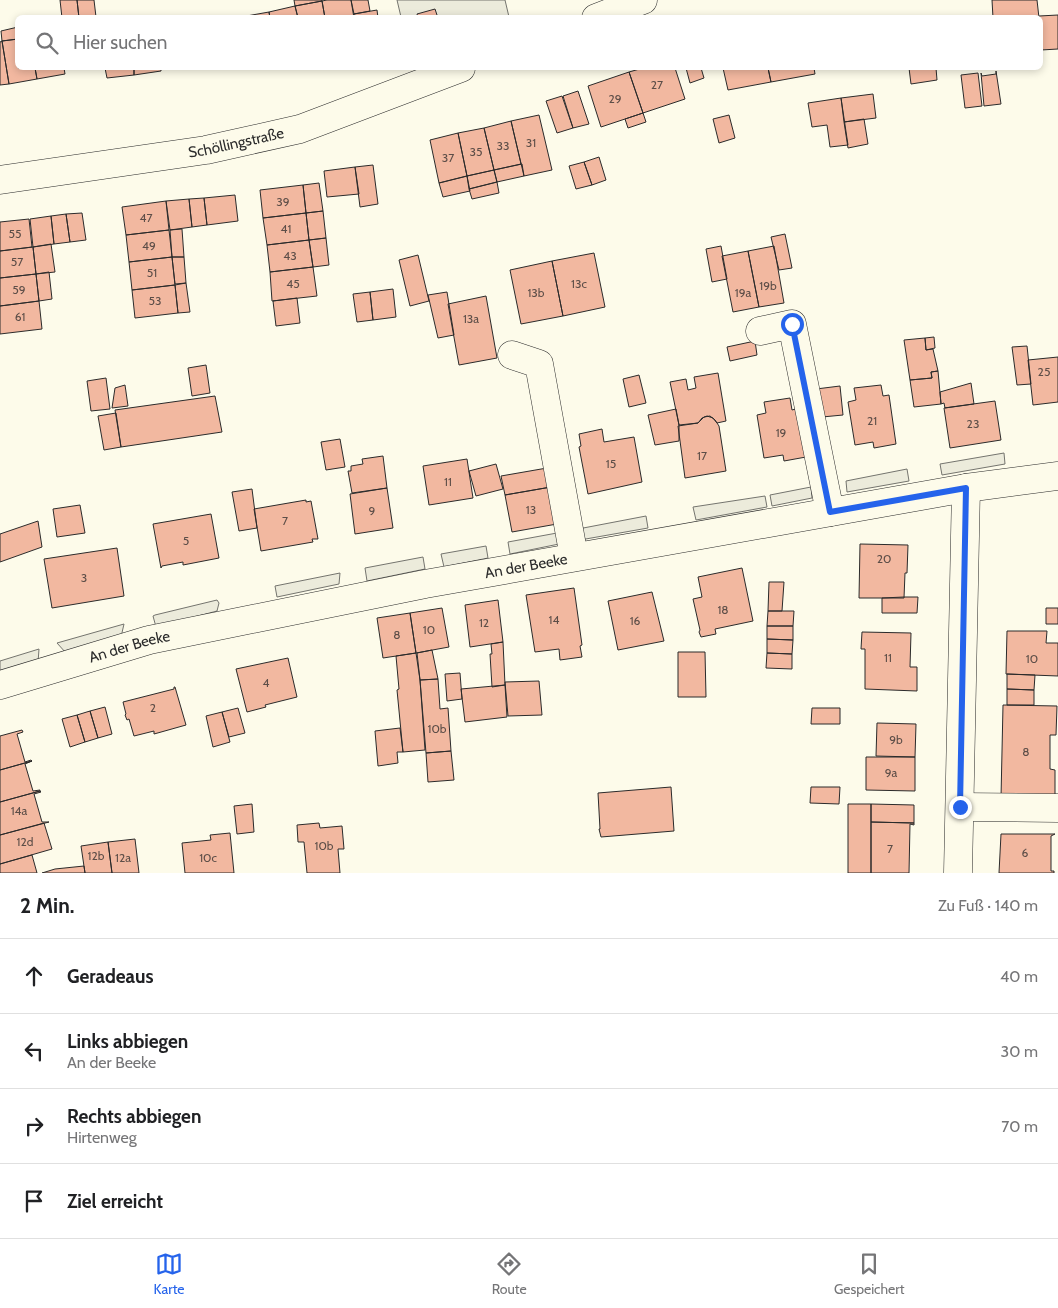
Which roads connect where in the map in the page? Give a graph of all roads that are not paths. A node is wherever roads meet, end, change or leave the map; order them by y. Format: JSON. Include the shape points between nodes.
{"nodes":[{"id":1,"x":642,"y":0,"type":"edge"},
{"id":2,"x":604,"y":15,"type":"edge"},
{"id":3,"x":456,"y":70,"type":"edge"},
{"id":4,"x":0,"y":180,"type":"edge"},
{"id":5,"x":760,"y":331,"type":"dead end"},
{"id":6,"x":512,"y":355,"type":"dead end"},
{"id":7,"x":1058,"y":476,"type":"edge"},
{"id":8,"x":966,"y":488,"type":"junction"},
{"id":9,"x":830,"y":512,"type":"junction"},
{"id":10,"x":574,"y":557,"type":"junction"},
{"id":11,"x":0,"y":684,"type":"edge"},
{"id":12,"x":960,"y":807,"type":"junction"},
{"id":13,"x":1058,"y":808,"type":"edge"},
{"id":14,"x":958,"y":873,"type":"edge"}],
"edges":[{"from":1,"to":2,"type":"street"},
{"from":3,"to":4,"type":"street","name":"Schöllingstraße","via":[[300,129],[206,150]]},
{"from":5,"to":9,"type":"street","via":[[792,324]]},
{"from":6,"to":10,"type":"street","via":[[539,364]]},
{"from":7,"to":8,"type":"street","name":"An der Beeke"},
{"from":8,"to":9,"type":"street","name":"An der Beeke"},
{"from":8,"to":12,"type":"street"},
{"from":9,"to":10,"type":"street","name":"An der Beeke"},
{"from":10,"to":11,"type":"street","name":"An der Beeke","via":[[149,640]]},
{"from":12,"to":13,"type":"street"},
{"from":12,"to":14,"type":"street"}]}
